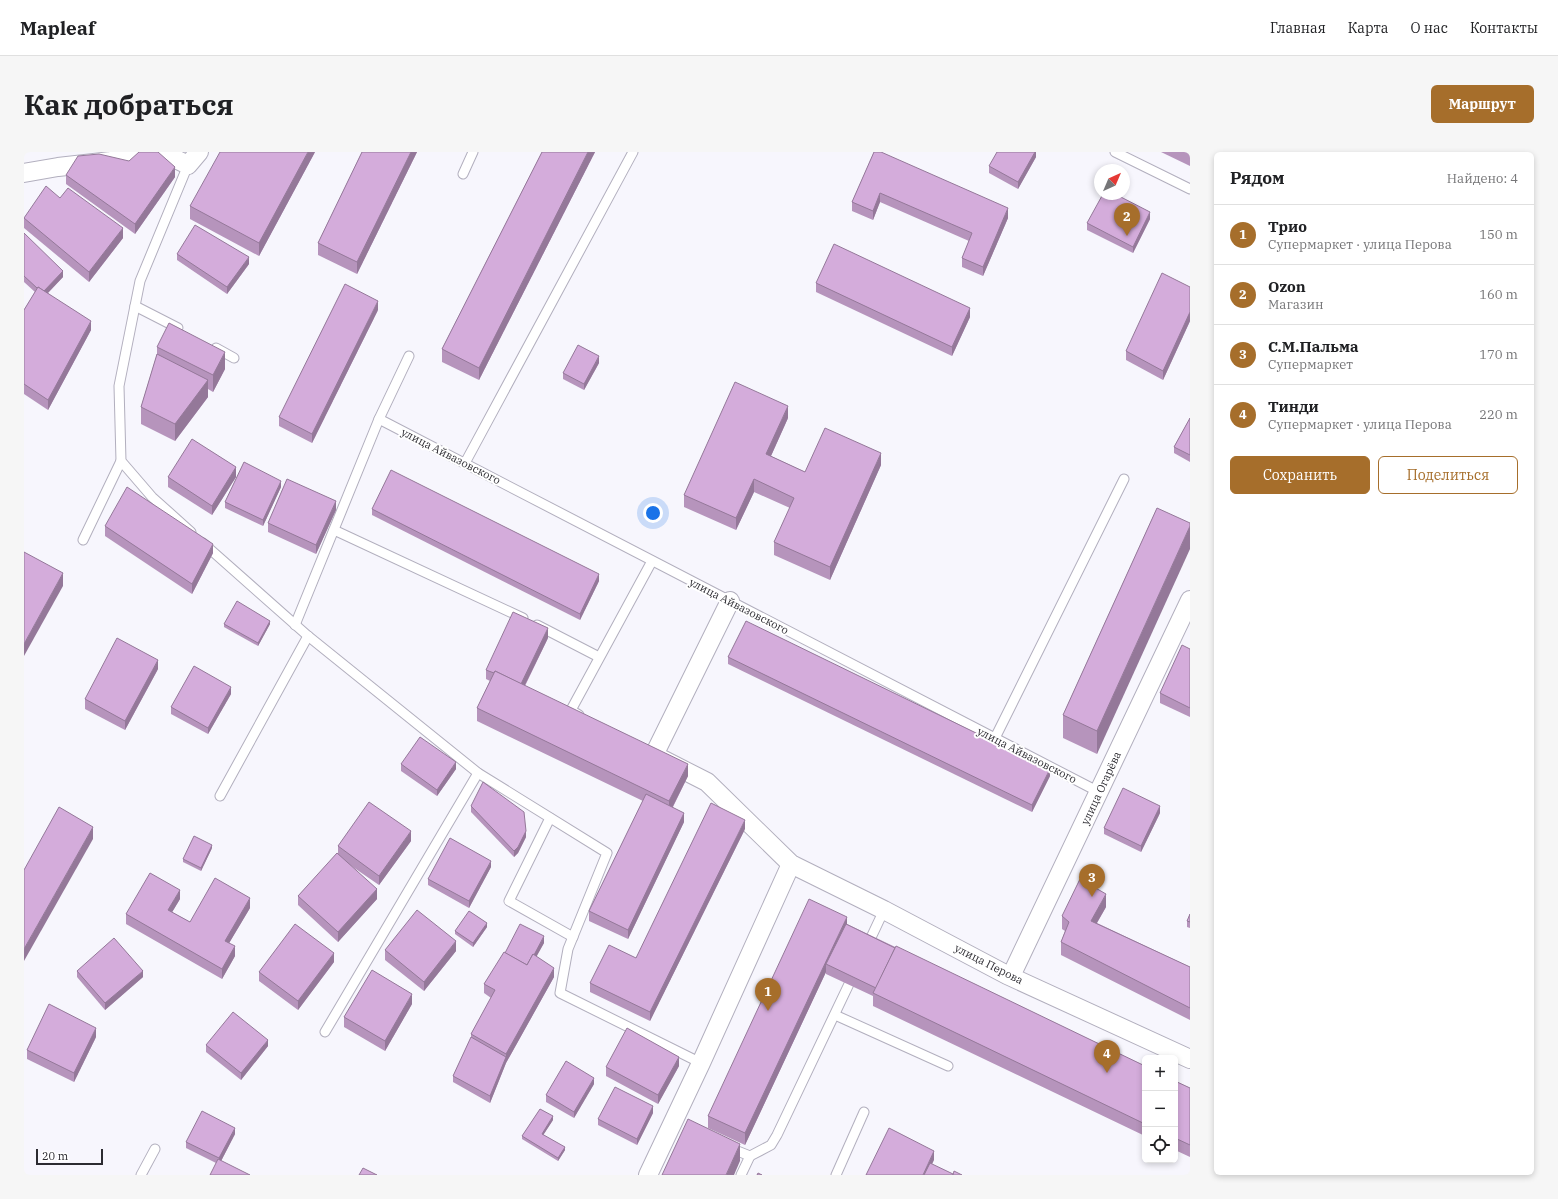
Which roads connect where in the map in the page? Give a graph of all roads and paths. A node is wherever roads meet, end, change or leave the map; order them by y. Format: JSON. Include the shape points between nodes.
{"nodes":[{"id":1,"x":144,"y":152,"type":"edge"},
{"id":2,"x":161,"y":152,"type":"edge"},
{"id":3,"x":473,"y":152,"type":"edge"},
{"id":4,"x":633,"y":152,"type":"edge"},
{"id":5,"x":1115,"y":152,"type":"edge"},
{"id":6,"x":193,"y":159,"type":"edge"},
{"id":7,"x":24,"y":173,"type":"edge"},
{"id":8,"x":463,"y":174,"type":"dead end"},
{"id":9,"x":1190,"y":189,"type":"edge"},
{"id":10,"x":135,"y":306,"type":"junction"},
{"id":11,"x":188,"y":333,"type":"edge"},
{"id":12,"x":208,"y":344,"type":"edge"},
{"id":13,"x":409,"y":356,"type":"dead end"},
{"id":14,"x":234,"y":358,"type":"dead end"},
{"id":15,"x":379,"y":419,"type":"junction"},
{"id":16,"x":121,"y":461,"type":"junction"},
{"id":17,"x":465,"y":463,"type":"junction"},
{"id":18,"x":1124,"y":479,"type":"dead end"},
{"id":19,"x":334,"y":530,"type":"junction"},
{"id":20,"x":83,"y":540,"type":"dead end"},
{"id":21,"x":652,"y":561,"type":"junction"},
{"id":22,"x":1190,"y":600,"type":"edge"},
{"id":23,"x":730,"y":601,"type":"junction"},
{"id":24,"x":296,"y":625,"type":"junction"},
{"id":25,"x":1184,"y":626,"type":"edge"},
{"id":26,"x":308,"y":636,"type":"junction"},
{"id":27,"x":599,"y":657,"type":"junction"},
{"id":28,"x":585,"y":718,"type":"edge"},
{"id":29,"x":995,"y":738,"type":"junction"},
{"id":30,"x":478,"y":773,"type":"junction"},
{"id":31,"x":1099,"y":792,"type":"junction"},
{"id":32,"x":220,"y":796,"type":"dead end"},
{"id":33,"x":550,"y":818,"type":"junction"},
{"id":34,"x":791,"y":864,"type":"junction"},
{"id":35,"x":884,"y":910,"type":"junction"},
{"id":36,"x":573,"y":937,"type":"junction"},
{"id":37,"x":868,"y":944,"type":"edge"},
{"id":38,"x":1011,"y":976,"type":"junction"},
{"id":39,"x":849,"y":984,"type":"edge"},
{"id":40,"x":835,"y":1015,"type":"junction"},
{"id":41,"x":325,"y":1032,"type":"dead end"},
{"id":42,"x":1190,"y":1059,"type":"edge"},
{"id":43,"x":701,"y":1063,"type":"junction"},
{"id":44,"x":948,"y":1066,"type":"dead end"},
{"id":45,"x":864,"y":1112,"type":"dead end"},
{"id":46,"x":723,"y":1145,"type":"edge"},
{"id":47,"x":155,"y":1149,"type":"dead end"},
{"id":48,"x":750,"y":1156,"type":"junction"},
{"id":49,"x":141,"y":1175,"type":"edge"},
{"id":50,"x":648,"y":1175,"type":"edge"},
{"id":51,"x":741,"y":1175,"type":"edge"},
{"id":52,"x":836,"y":1175,"type":"edge"}],
"edges":[{"from":1,"to":7,"type":"street","via":[[111,161]]},
{"from":2,"to":6,"type":"street"},
{"from":3,"to":8,"type":"lane"},
{"from":4,"to":17,"type":"lane"},
{"from":5,"to":9,"type":"lane"},
{"from":6,"to":10,"type":"lane","via":[[140,281]]},
{"from":10,"to":11,"type":"lane"},
{"from":10,"to":16,"type":"lane","via":[[119,386]]},
{"from":12,"to":14,"type":"lane"},
{"from":13,"to":15,"type":"lane"},
{"from":15,"to":17,"type":"lane","name":"улица Айвазовского"},
{"from":15,"to":19,"type":"lane"},
{"from":16,"to":20,"type":"lane"},
{"from":16,"to":24,"type":"lane","via":[[152,496]]},
{"from":17,"to":21,"type":"lane","name":"улица Айвазовского"},
{"from":18,"to":29,"type":"lane"},
{"from":19,"to":24,"type":"lane"},
{"from":19,"to":27,"type":"lane","via":[[532,622]]},
{"from":21,"to":23,"type":"lane","name":"улица Айвазовского"},
{"from":21,"to":27,"type":"lane"},
{"from":22,"to":25,"type":"street","name":"улица Огарёва"},
{"from":23,"to":29,"type":"lane","name":"улица Айвазовского"},
{"from":23,"to":34,"type":"street","name":"улица Перова","via":[[651,753],[707,782]]},
{"from":24,"to":26,"type":"lane"},
{"from":25,"to":31,"type":"street","name":"улица Огарёва"},
{"from":26,"to":30,"type":"lane"},
{"from":26,"to":32,"type":"lane"},
{"from":27,"to":28,"type":"lane","via":[[571,710]]},
{"from":29,"to":31,"type":"lane","name":"улица Айвазовского"},
{"from":30,"to":33,"type":"lane"},
{"from":30,"to":41,"type":"lane"},
{"from":31,"to":38,"type":"street","name":"улица Огарёва"},
{"from":33,"to":36,"type":"lane","via":[[607,853]]},
{"from":33,"to":36,"type":"lane","via":[[509,902]]},
{"from":34,"to":35,"type":"street","name":"улица Перова"},
{"from":34,"to":43,"type":"street"},
{"from":35,"to":37,"type":"lane"},
{"from":35,"to":38,"type":"street","name":"улица Перова"},
{"from":36,"to":43,"type":"lane","via":[[568,949],[560,993]]},
{"from":38,"to":42,"type":"street","name":"улица Перова"},
{"from":39,"to":40,"type":"lane"},
{"from":40,"to":44,"type":"lane"},
{"from":40,"to":48,"type":"lane","via":[[777,1136],[771,1145]]},
{"from":43,"to":50,"type":"street","via":[[676,1124]]},
{"from":45,"to":52,"type":"lane"},
{"from":46,"to":48,"type":"lane"},
{"from":47,"to":49,"type":"lane"},
{"from":48,"to":51,"type":"lane"}]}
